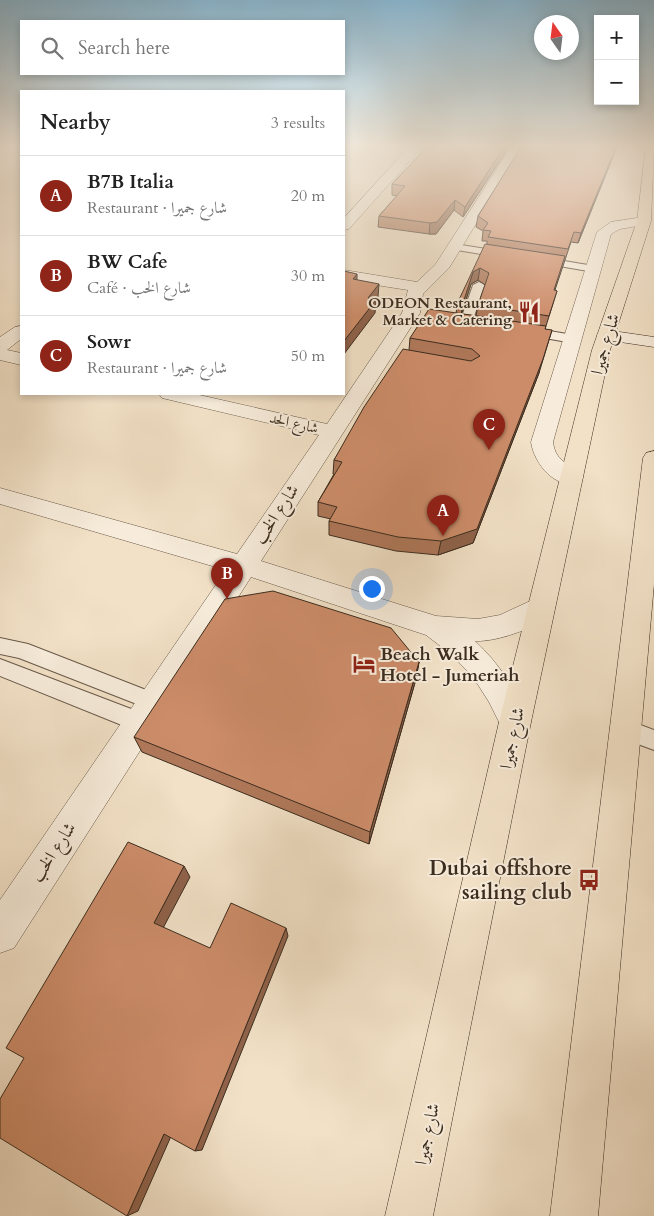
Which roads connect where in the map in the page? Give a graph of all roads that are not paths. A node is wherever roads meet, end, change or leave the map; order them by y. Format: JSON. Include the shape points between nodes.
{"nodes":[{"id":1,"x":364,"y":204,"type":"edge"},
{"id":2,"x":481,"y":204,"type":"edge"},
{"id":3,"x":646,"y":204,"type":"edge"},
{"id":4,"x":644,"y":221,"type":"junction"},
{"id":5,"x":345,"y":225,"type":"edge"},
{"id":6,"x":455,"y":246,"type":"junction"},
{"id":7,"x":594,"y":269,"type":"junction"},
{"id":8,"x":345,"y":275,"type":"edge"},
{"id":9,"x":479,"y":286,"type":"edge"},
{"id":10,"x":418,"y":287,"type":"junction"},
{"id":11,"x":466,"y":322,"type":"edge"},
{"id":12,"x":616,"y":324,"type":"junction"},
{"id":13,"x":513,"y":329,"type":"edge"},
{"id":14,"x":20,"y":332,"type":"edge"},
{"id":15,"x":573,"y":339,"type":"junction"},
{"id":16,"x":654,"y":342,"type":"edge"},
{"id":17,"x":0,"y":346,"type":"edge"},
{"id":18,"x":0,"y":354,"type":"edge"},
{"id":19,"x":20,"y":359,"type":"edge"},
{"id":20,"x":173,"y":395,"type":"edge"},
{"id":21,"x":331,"y":431,"type":"junction"},
{"id":22,"x":654,"y":458,"type":"edge"},
{"id":23,"x":571,"y":478,"type":"junction"},
{"id":24,"x":0,"y":496,"type":"edge"},
{"id":25,"x":243,"y":565,"type":"junction"},
{"id":26,"x":541,"y":607,"type":"junction"},
{"id":27,"x":436,"y":627,"type":"junction"},
{"id":28,"x":0,"y":646,"type":"edge"},
{"id":29,"x":0,"y":667,"type":"edge"},
{"id":30,"x":146,"y":711,"type":"junction"},
{"id":31,"x":515,"y":722,"type":"junction"},
{"id":32,"x":640,"y":735,"type":"edge"},
{"id":33,"x":0,"y":934,"type":"edge"},
{"id":34,"x":409,"y":1216,"type":"edge"},
{"id":35,"x":574,"y":1216,"type":"edge"}],
"edges":[{"from":1,"to":5,"type":"street"},
{"from":2,"to":6,"type":"street"},
{"from":3,"to":4,"type":"main road","name":"شارع جميرا"},
{"from":4,"to":7,"type":"street","via":[[623,223],[606,230]]},
{"from":4,"to":12,"type":"main road","name":"شارع جميرا"},
{"from":6,"to":7,"type":"lane"},
{"from":6,"to":10,"type":"street","via":[[438,271]]},
{"from":7,"to":15,"type":"street"},
{"from":8,"to":10,"type":"street"},
{"from":9,"to":11,"type":"lane"},
{"from":10,"to":21,"type":"street","name":"شارع الخب","via":[[412,298],[416,314],[393,355]]},
{"from":12,"to":16,"type":"street"},
{"from":12,"to":23,"type":"main road","name":"شارع جميرا"},
{"from":13,"to":15,"type":"lane"},
{"from":14,"to":17,"type":"street"},
{"from":15,"to":23,"type":"street","via":[[542,442],[548,461]]},
{"from":18,"to":19,"type":"street"},
{"from":20,"to":21,"type":"street","name":"شارع الحد"},
{"from":21,"to":25,"type":"street","name":"شارع الخب"},
{"from":22,"to":32,"type":"main road"},
{"from":23,"to":26,"type":"main road","name":"شارع جميرا"},
{"from":24,"to":25,"type":"street"},
{"from":25,"to":27,"type":"street"},
{"from":25,"to":30,"type":"street","name":"شارع الخب"},
{"from":26,"to":27,"type":"street","via":[[502,626],[478,630]]},
{"from":26,"to":31,"type":"main road","name":"شارع جميرا"},
{"from":27,"to":31,"type":"street","via":[[469,652],[492,677]]},
{"from":28,"to":30,"type":"lane","via":[[21,650]]},
{"from":29,"to":30,"type":"lane"},
{"from":30,"to":33,"type":"street","name":"شارع الخب"},
{"from":31,"to":34,"type":"main road","name":"شارع جميرا"},
{"from":32,"to":35,"type":"main road"}]}
